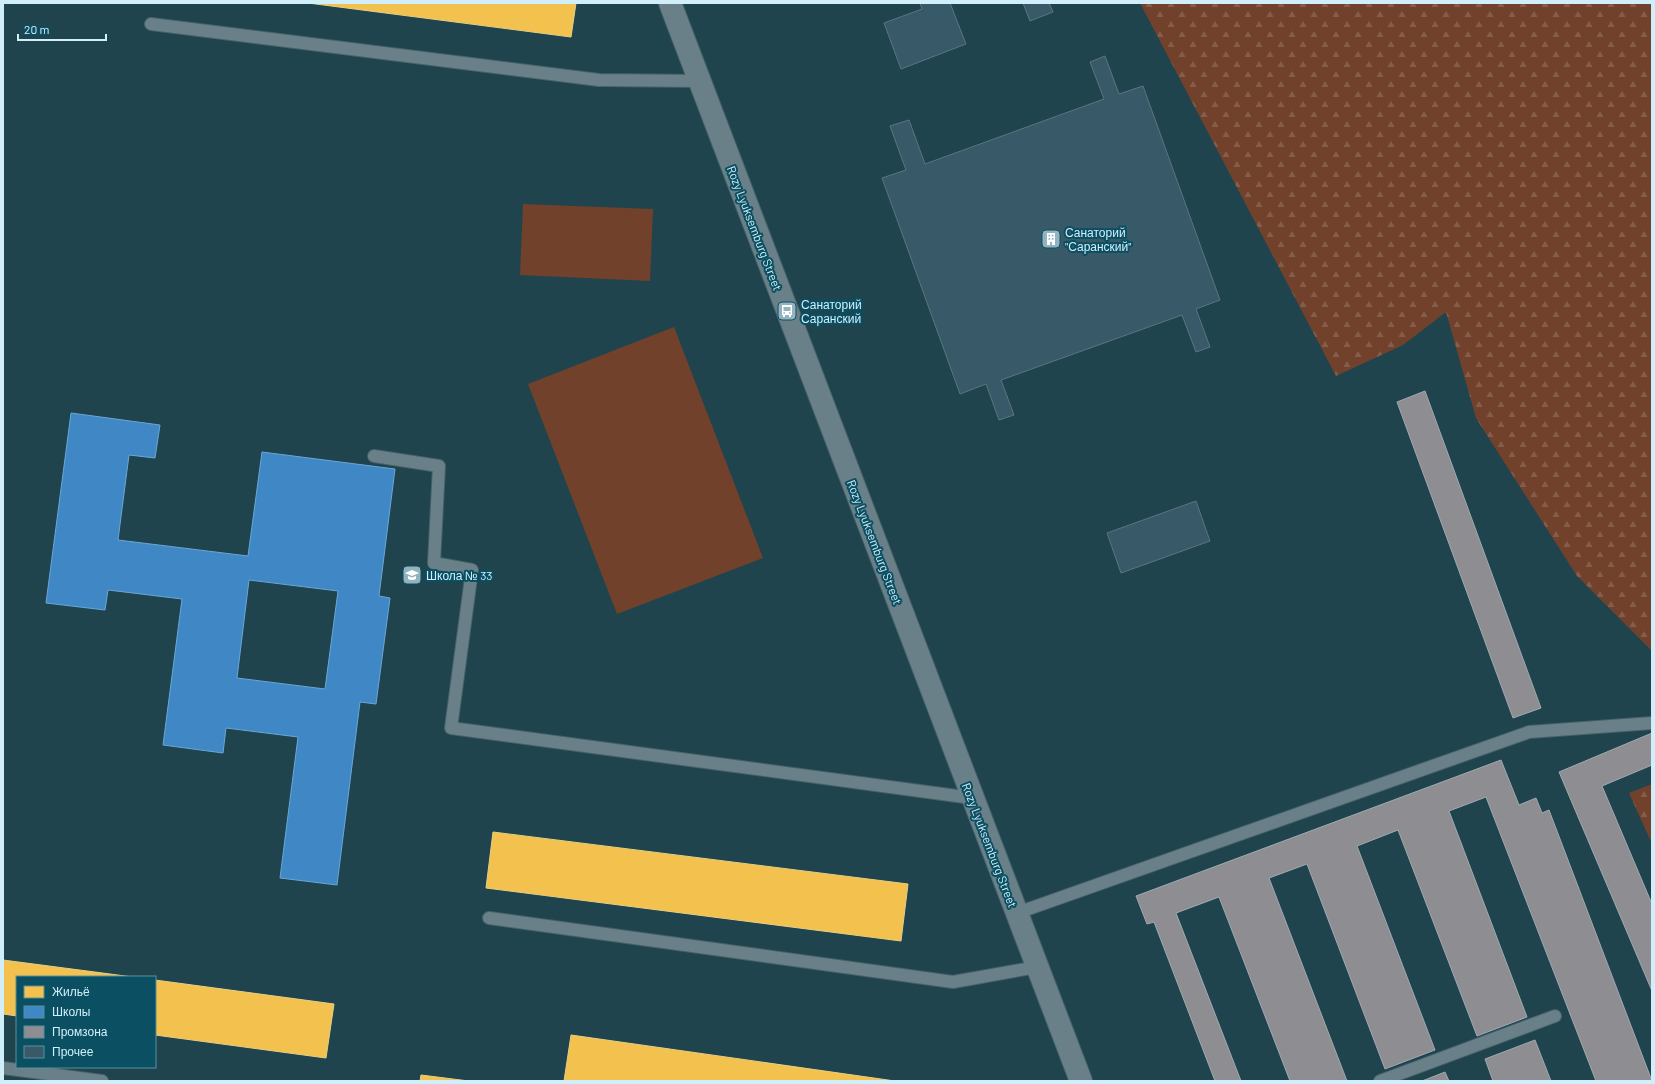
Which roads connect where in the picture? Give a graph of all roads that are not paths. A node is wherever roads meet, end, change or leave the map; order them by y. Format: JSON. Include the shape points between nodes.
{"nodes":[{"id":1,"x":670,"y":3,"type":"edge"},
{"id":2,"x":151,"y":24,"type":"dead end"},
{"id":3,"x":700,"y":81,"type":"junction"},
{"id":4,"x":374,"y":456,"type":"dead end"},
{"id":5,"x":1652,"y":722,"type":"edge"},
{"id":6,"x":972,"y":798,"type":"junction"},
{"id":7,"x":1017,"y":913,"type":"junction"},
{"id":8,"x":489,"y":918,"type":"dead end"},
{"id":9,"x":1037,"y":967,"type":"junction"},
{"id":10,"x":1555,"y":1016,"type":"dead end"},
{"id":11,"x":3,"y":1068,"type":"edge"},
{"id":12,"x":102,"y":1081,"type":"edge"},
{"id":13,"x":1080,"y":1081,"type":"edge"},
{"id":14,"x":1380,"y":1081,"type":"edge"}],
"edges":[{"from":1,"to":3,"type":"street","name":"Rozy Lyuksemburg Street"},
{"from":2,"to":3,"type":"lane","via":[[599,80]]},
{"from":3,"to":6,"type":"street","name":"Rozy Lyuksemburg Street"},
{"from":4,"to":6,"type":"lane","via":[[439,466],[434,563],[472,570],[451,728]]},
{"from":5,"to":7,"type":"lane","via":[[1529,732]]},
{"from":6,"to":7,"type":"street","name":"Rozy Lyuksemburg Street"},
{"from":7,"to":9,"type":"street","name":"Rozy Lyuksemburg Street"},
{"from":8,"to":9,"type":"lane","via":[[953,982]]},
{"from":9,"to":13,"type":"street","name":"Rozy Lyuksemburg Street"},
{"from":10,"to":14,"type":"lane"},
{"from":11,"to":12,"type":"lane"}]}
